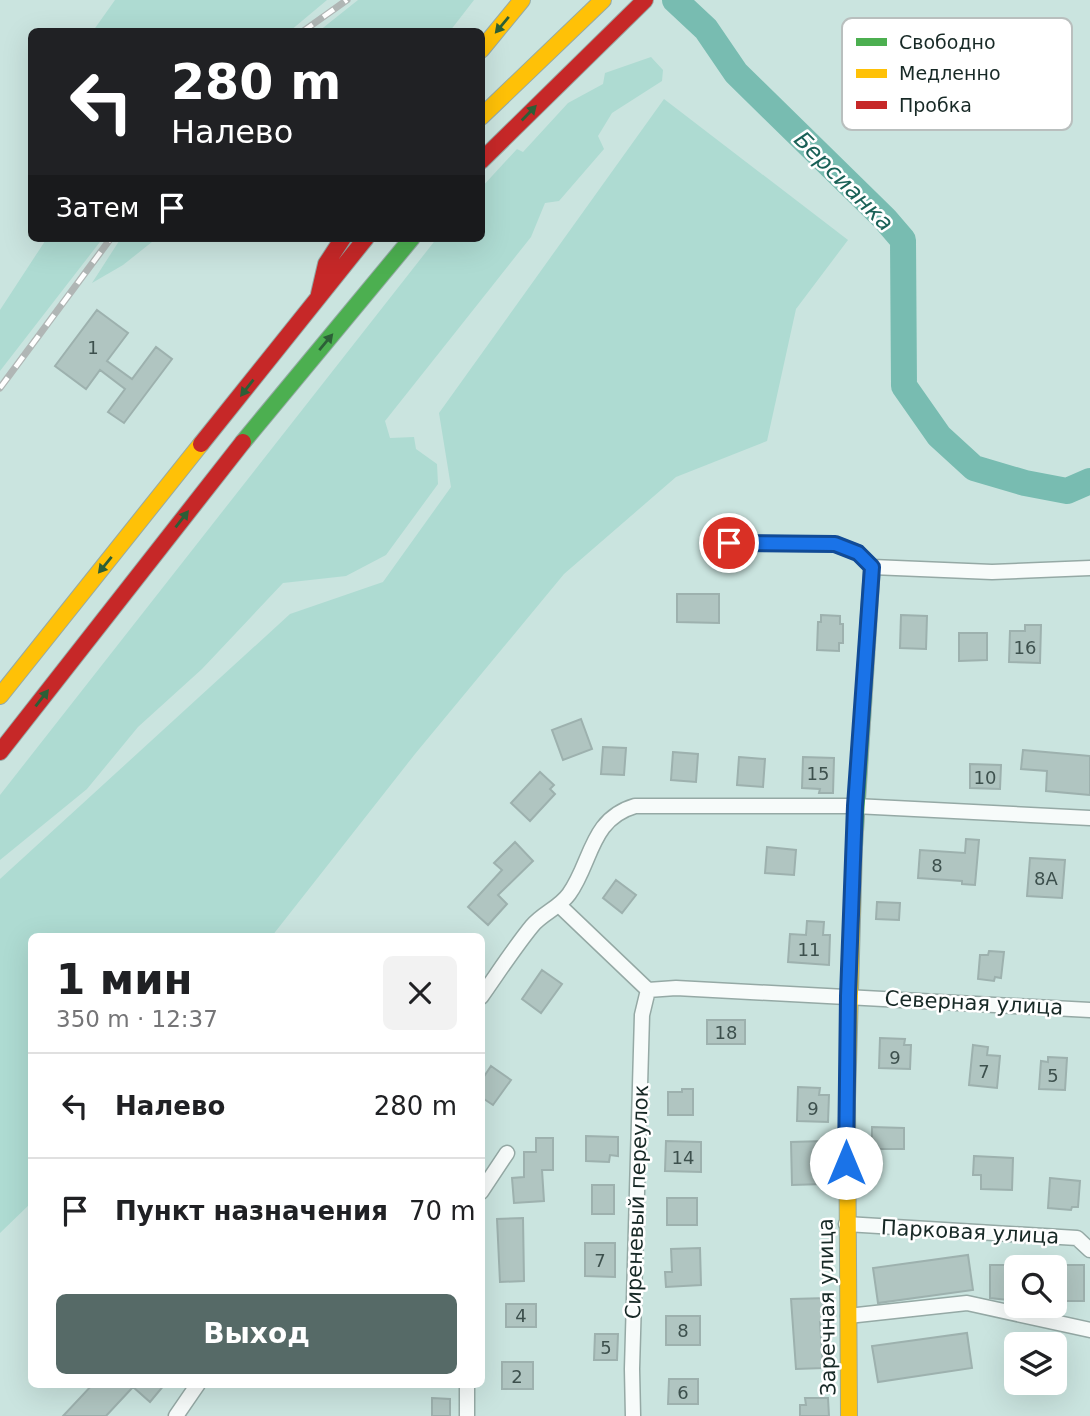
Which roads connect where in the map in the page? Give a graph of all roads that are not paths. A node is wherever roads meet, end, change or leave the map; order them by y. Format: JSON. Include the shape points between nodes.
{"nodes":[{"id":1,"x":523,"y":0,"type":"edge"},
{"id":2,"x":603,"y":0,"type":"edge"},
{"id":3,"x":645,"y":0,"type":"edge"},
{"id":4,"x":485,"y":45,"type":"edge"},
{"id":5,"x":485,"y":113,"type":"edge"},
{"id":6,"x":485,"y":158,"type":"edge"},
{"id":7,"x":340,"y":242,"type":"edge"},
{"id":8,"x":363,"y":242,"type":"edge"},
{"id":9,"x":409,"y":242,"type":"edge"},
{"id":10,"x":319,"y":296,"type":"junction"},
{"id":11,"x":729,"y":543,"type":"dead end"},
{"id":12,"x":872,"y":567,"type":"junction"},
{"id":13,"x":1090,"y":568,"type":"edge"},
{"id":14,"x":0,"y":696,"type":"edge"},
{"id":15,"x":0,"y":752,"type":"edge"},
{"id":16,"x":855,"y":806,"type":"junction"},
{"id":17,"x":1090,"y":818,"type":"edge"},
{"id":18,"x":560,"y":906,"type":"junction"},
{"id":19,"x":648,"y":989,"type":"junction"},
{"id":20,"x":485,"y":991,"type":"edge"},
{"id":21,"x":848,"y":996,"type":"junction"},
{"id":22,"x":1090,"y":1010,"type":"edge"},
{"id":23,"x":507,"y":1153,"type":"dead end"},
{"id":24,"x":485,"y":1186,"type":"edge"},
{"id":25,"x":846,"y":1224,"type":"junction"},
{"id":26,"x":1090,"y":1250,"type":"edge"},
{"id":27,"x":848,"y":1316,"type":"junction"},
{"id":28,"x":1090,"y":1330,"type":"edge"},
{"id":29,"x":195,"y":1388,"type":"edge"},
{"id":30,"x":467,"y":1388,"type":"edge"},
{"id":31,"x":176,"y":1416,"type":"edge"},
{"id":32,"x":467,"y":1416,"type":"edge"},
{"id":33,"x":633,"y":1416,"type":"edge"},
{"id":34,"x":849,"y":1416,"type":"edge"}],
"edges":[{"from":1,"to":4,"type":"main road","one_way":true},
{"from":2,"to":5,"type":"main road"},
{"from":6,"to":3,"type":"main road","one_way":true},
{"from":7,"to":10,"type":"main road","via":[[326,264]]},
{"from":8,"to":10,"type":"main road"},
{"from":15,"to":9,"type":"main road","one_way":true,"via":[[230,458]]},
{"from":10,"to":14,"type":"main road","one_way":true},
{"from":11,"to":12,"type":"street","via":[[835,544],[858,553]]},
{"from":12,"to":13,"type":"street","via":[[992,572]]},
{"from":12,"to":16,"type":"main road","name":"Заречная улица"},
{"from":16,"to":17,"type":"street"},
{"from":16,"to":18,"type":"street","via":[[635,806],[621,810],[593,843]]},
{"from":16,"to":21,"type":"main road","name":"Заречная улица"},
{"from":18,"to":19,"type":"street"},
{"from":18,"to":20,"type":"street","via":[[532,926]]},
{"from":19,"to":21,"type":"street","name":"Северная улица"},
{"from":19,"to":33,"type":"street","name":"Сиреневый переулок","via":[[642,1015]]},
{"from":21,"to":22,"type":"street","name":"Северная улица"},
{"from":21,"to":25,"type":"main road","name":"Заречная улица"},
{"from":23,"to":24,"type":"street"},
{"from":25,"to":26,"type":"street","name":"Парковая улица","via":[[1077,1238]]},
{"from":25,"to":27,"type":"main road","name":"Заречная улица"},
{"from":27,"to":28,"type":"street","via":[[967,1303]]},
{"from":27,"to":34,"type":"main road","name":"Заречная улица"},
{"from":29,"to":31,"type":"street"},
{"from":30,"to":32,"type":"street"}]}
